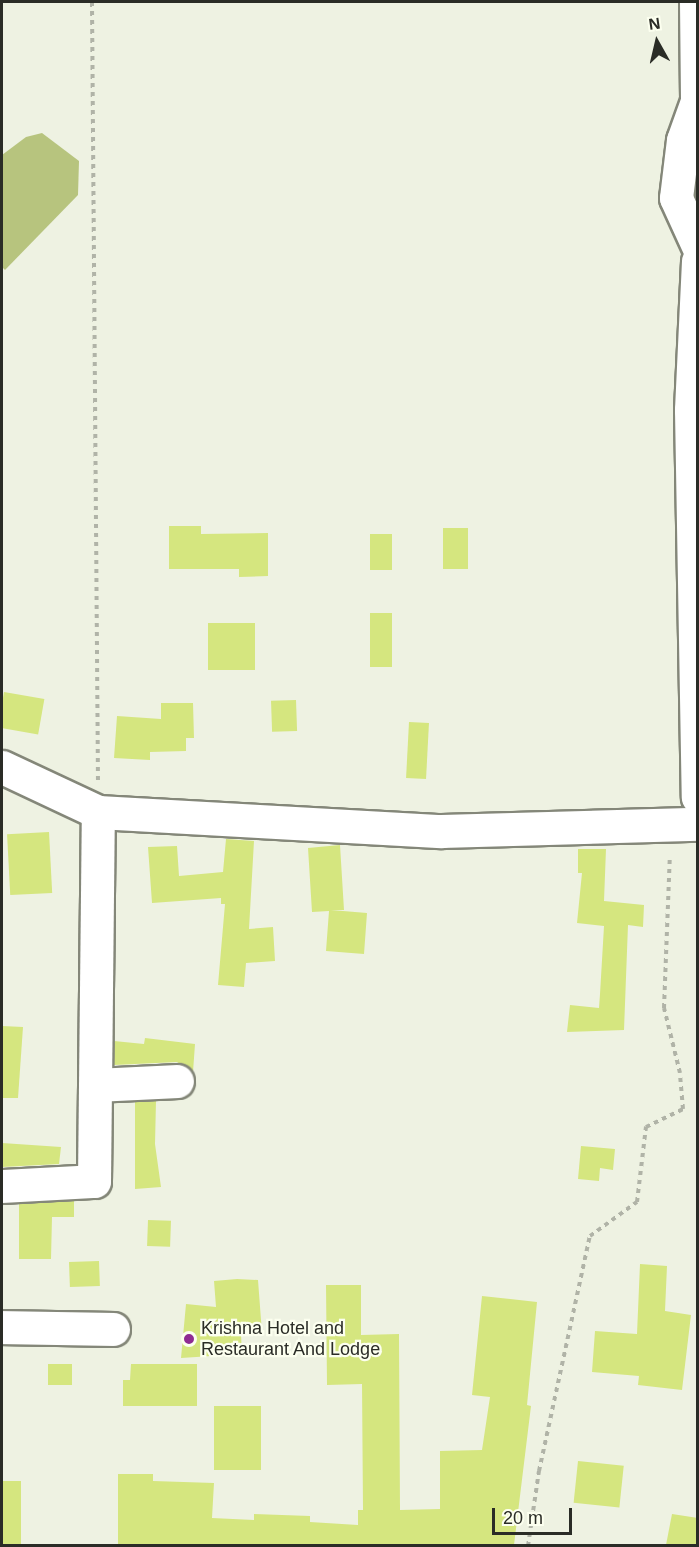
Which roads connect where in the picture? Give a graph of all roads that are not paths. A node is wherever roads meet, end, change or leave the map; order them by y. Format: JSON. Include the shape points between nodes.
{"nodes":[{"id":1,"x":696,"y":2,"type":"edge"},
{"id":2,"x":698,"y":246,"type":"edge"},
{"id":3,"x":698,"y":261,"type":"edge"},
{"id":4,"x":2,"y":767,"type":"edge"},
{"id":5,"x":698,"y":797,"type":"edge"},
{"id":6,"x":98,"y":812,"type":"junction"},
{"id":7,"x":684,"y":824,"type":"edge"},
{"id":8,"x":177,"y":1081,"type":"dead end"},
{"id":9,"x":96,"y":1085,"type":"junction"},
{"id":10,"x":2,"y":1186,"type":"edge"},
{"id":11,"x":2,"y":1327,"type":"edge"},
{"id":12,"x":113,"y":1329,"type":"dead end"}],
"edges":[{"from":1,"to":2,"type":"street","via":[[697,101],[683,140],[676,198]]},
{"from":3,"to":5,"type":"street","via":[[691,410]]},
{"from":4,"to":6,"type":"street"},
{"from":6,"to":7,"type":"street","via":[[441,831]]},
{"from":6,"to":9,"type":"street"},
{"from":8,"to":9,"type":"street"},
{"from":9,"to":10,"type":"street","via":[[94,1181]]},
{"from":11,"to":12,"type":"street"}]}
